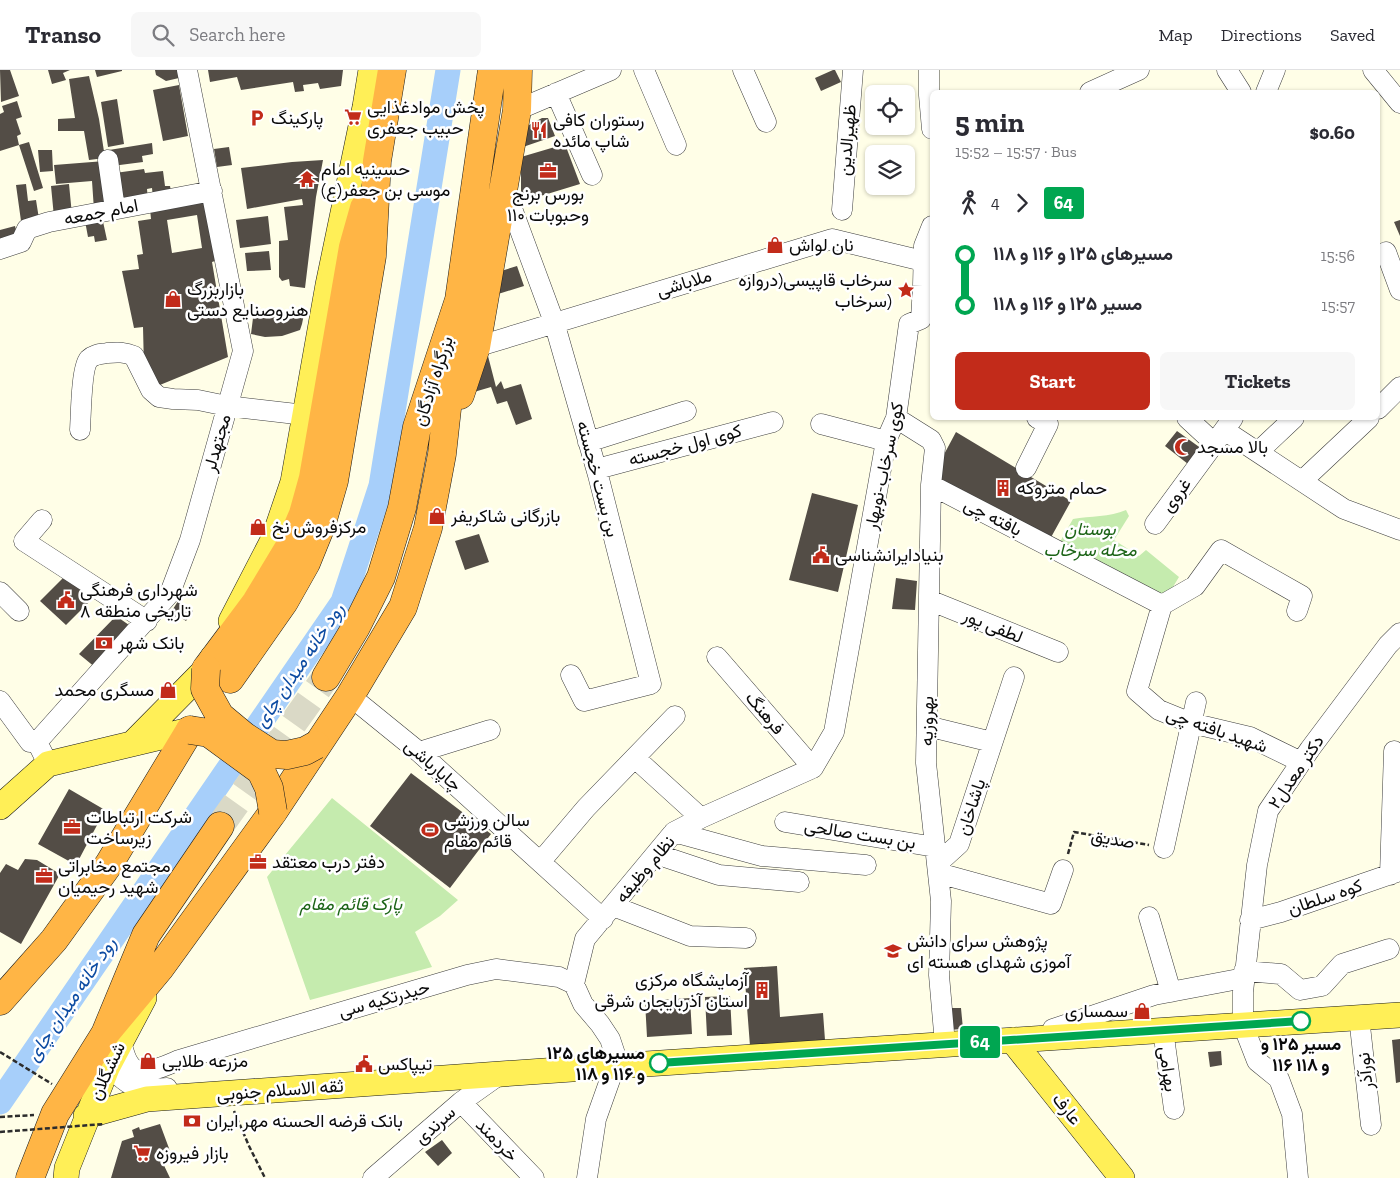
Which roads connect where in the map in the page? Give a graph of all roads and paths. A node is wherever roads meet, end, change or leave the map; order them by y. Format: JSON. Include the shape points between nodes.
{"nodes":[{"id":1,"x":188,"y":70,"type":"edge"},
{"id":2,"x":370,"y":70,"type":"edge"},
{"id":3,"x":392,"y":70,"type":"edge"},
{"id":4,"x":492,"y":70,"type":"edge"},
{"id":5,"x":518,"y":70,"type":"edge"},
{"id":6,"x":611,"y":70,"type":"edge"},
{"id":7,"x":644,"y":70,"type":"edge"},
{"id":8,"x":743,"y":70,"type":"edge"},
{"id":9,"x":853,"y":70,"type":"edge"},
{"id":10,"x":929,"y":70,"type":"edge"},
{"id":11,"x":1139,"y":70,"type":"edge"},
{"id":12,"x":1227,"y":70,"type":"edge"},
{"id":13,"x":1275,"y":70,"type":"edge"},
{"id":14,"x":1373,"y":70,"type":"edge"},
{"id":15,"x":1094,"y":90,"type":"edge"},
{"id":16,"x":1240,"y":90,"type":"edge"},
{"id":17,"x":1267,"y":90,"type":"edge"},
{"id":18,"x":556,"y":93,"type":"junction"},
{"id":19,"x":1400,"y":103,"type":"edge"},
{"id":20,"x":930,"y":106,"type":"edge"},
{"id":21,"x":516,"y":110,"type":"junction"},
{"id":22,"x":766,"y":122,"type":"dead end"},
{"id":23,"x":676,"y":145,"type":"dead end"},
{"id":24,"x":108,"y":160,"type":"dead end"},
{"id":25,"x":592,"y":175,"type":"dead end"},
{"id":26,"x":504,"y":186,"type":"junction"},
{"id":27,"x":212,"y":191,"type":"junction"},
{"id":28,"x":115,"y":209,"type":"junction"},
{"id":29,"x":842,"y":210,"type":"dead end"},
{"id":30,"x":930,"y":231,"type":"edge"},
{"id":31,"x":0,"y":248,"type":"edge"},
{"id":32,"x":1388,"y":251,"type":"edge"},
{"id":33,"x":923,"y":261,"type":"junction"},
{"id":34,"x":928,"y":284,"type":"edge"},
{"id":35,"x":1400,"y":290,"type":"edge"},
{"id":36,"x":459,"y":300,"type":"junction"},
{"id":37,"x":927,"y":320,"type":"edge"},
{"id":38,"x":554,"y":322,"type":"junction"},
{"id":39,"x":476,"y":347,"type":"junction"},
{"id":40,"x":1400,"y":387,"type":"edge"},
{"id":41,"x":228,"y":406,"type":"junction"},
{"id":42,"x":1380,"y":407,"type":"edge"},
{"id":43,"x":686,"y":412,"type":"dead end"},
{"id":44,"x":305,"y":415,"type":"junction"},
{"id":45,"x":896,"y":418,"type":"junction"},
{"id":46,"x":1041,"y":420,"type":"edge"},
{"id":47,"x":1193,"y":420,"type":"edge"},
{"id":48,"x":1292,"y":420,"type":"edge"},
{"id":49,"x":1366,"y":420,"type":"edge"},
{"id":50,"x":773,"y":422,"type":"dead end"},
{"id":51,"x":821,"y":424,"type":"dead end"},
{"id":52,"x":80,"y":430,"type":"dead end"},
{"id":53,"x":1224,"y":430,"type":"edge"},
{"id":54,"x":886,"y":441,"type":"junction"},
{"id":55,"x":588,"y":442,"type":"junction"},
{"id":56,"x":1258,"y":452,"type":"junction"},
{"id":57,"x":442,"y":454,"type":"junction"},
{"id":58,"x":1026,"y":468,"type":"dead end"},
{"id":59,"x":597,"y":469,"type":"junction"},
{"id":60,"x":1302,"y":481,"type":"junction"},
{"id":61,"x":931,"y":485,"type":"junction"},
{"id":62,"x":42,"y":520,"type":"dead end"},
{"id":63,"x":1155,"y":524,"type":"dead end"},
{"id":64,"x":1400,"y":530,"type":"edge"},
{"id":65,"x":0,"y":592,"type":"edge"},
{"id":66,"x":929,"y":600,"type":"junction"},
{"id":67,"x":1162,"y":605,"type":"junction"},
{"id":68,"x":1297,"y":611,"type":"dead end"},
{"id":69,"x":19,"y":612,"type":"dead end"},
{"id":70,"x":147,"y":621,"type":"junction"},
{"id":71,"x":1400,"y":633,"type":"edge"},
{"id":72,"x":1058,"y":652,"type":"dead end"},
{"id":73,"x":717,"y":657,"type":"dead end"},
{"id":74,"x":218,"y":674,"type":"junction"},
{"id":75,"x":571,"y":675,"type":"dead end"},
{"id":76,"x":326,"y":677,"type":"tunnel mouth"},
{"id":77,"x":1014,"y":677,"type":"dead end"},
{"id":78,"x":350,"y":696,"type":"junction"},
{"id":79,"x":0,"y":701,"type":"edge"},
{"id":80,"x":1196,"y":702,"type":"dead end"},
{"id":81,"x":674,"y":716,"type":"dead end"},
{"id":82,"x":1191,"y":723,"type":"junction"},
{"id":83,"x":927,"y":726,"type":"junction"},
{"id":84,"x":190,"y":730,"type":"junction"},
{"id":85,"x":490,"y":730,"type":"dead end"},
{"id":86,"x":134,"y":742,"type":"junction"},
{"id":87,"x":992,"y":742,"type":"junction"},
{"id":88,"x":316,"y":745,"type":"junction"},
{"id":89,"x":1394,"y":751,"type":"dead end"},
{"id":90,"x":419,"y":752,"type":"junction"},
{"id":91,"x":42,"y":753,"type":"junction"},
{"id":92,"x":635,"y":758,"type":"junction"},
{"id":93,"x":1301,"y":762,"type":"junction"},
{"id":94,"x":812,"y":768,"type":"junction"},
{"id":95,"x":0,"y":807,"type":"edge"},
{"id":96,"x":273,"y":812,"type":"junction"},
{"id":97,"x":701,"y":818,"type":"junction"},
{"id":98,"x":785,"y":822,"type":"dead end"},
{"id":99,"x":220,"y":826,"type":"tunnel mouth"},
{"id":100,"x":674,"y":832,"type":"junction"},
{"id":101,"x":1164,"y":848,"type":"joint"},
{"id":102,"x":656,"y":854,"type":"junction"},
{"id":103,"x":541,"y":861,"type":"junction"},
{"id":104,"x":937,"y":861,"type":"junction"},
{"id":105,"x":866,"y":865,"type":"dead end"},
{"id":106,"x":1064,"y":870,"type":"joint"},
{"id":107,"x":1395,"y":873,"type":"edge"},
{"id":108,"x":799,"y":882,"type":"dead end"},
{"id":109,"x":608,"y":913,"type":"junction"},
{"id":110,"x":1149,"y":917,"type":"dead end"},
{"id":111,"x":1250,"y":920,"type":"junction"},
{"id":112,"x":746,"y":938,"type":"dead end"},
{"id":113,"x":1389,"y":949,"type":"dead end"},
{"id":114,"x":1244,"y":975,"type":"junction"},
{"id":115,"x":574,"y":984,"type":"junction"},
{"id":116,"x":1171,"y":992,"type":"junction"},
{"id":117,"x":0,"y":1001,"type":"edge"},
{"id":118,"x":1400,"y":1015,"type":"edge"},
{"id":119,"x":1359,"y":1017,"type":"junction"},
{"id":120,"x":1243,"y":1025,"type":"junction"},
{"id":121,"x":1163,"y":1030,"type":"junction"},
{"id":122,"x":1052,"y":1033,"type":"junction"},
{"id":123,"x":113,"y":1038,"type":"junction"},
{"id":124,"x":944,"y":1040,"type":"junction"},
{"id":125,"x":1012,"y":1040,"type":"junction"},
{"id":126,"x":0,"y":1052,"type":"edge"},
{"id":127,"x":616,"y":1063,"type":"junction"},
{"id":128,"x":109,"y":1065,"type":"junction"},
{"id":129,"x":499,"y":1075,"type":"junction"},
{"id":130,"x":227,"y":1094,"type":"junction"},
{"id":131,"x":461,"y":1102,"type":"junction"},
{"id":132,"x":62,"y":1104,"type":"junction"},
{"id":133,"x":1174,"y":1108,"type":"dead end"},
{"id":134,"x":0,"y":1117,"type":"edge"},
{"id":135,"x":95,"y":1120,"type":"junction"},
{"id":136,"x":1371,"y":1125,"type":"dead end"},
{"id":137,"x":0,"y":1132,"type":"edge"},
{"id":138,"x":30,"y":1178,"type":"edge"},
{"id":139,"x":66,"y":1178,"type":"edge"},
{"id":140,"x":264,"y":1178,"type":"edge"},
{"id":141,"x":373,"y":1178,"type":"edge"},
{"id":142,"x":534,"y":1178,"type":"edge"},
{"id":143,"x":587,"y":1178,"type":"edge"},
{"id":144,"x":1123,"y":1178,"type":"edge"},
{"id":145,"x":1298,"y":1178,"type":"edge"}],
"edges":[{"from":1,"to":27,"type":"street","name":"مجتهدلر"},
{"from":2,"to":44,"type":"main road","via":[[366,107],[328,285]]},
{"from":3,"to":74,"type":"highway","via":[[377,161],[353,247],[314,478],[288,549]]},
{"from":4,"to":36,"type":"highway","name":"بزرگراه آزادگان"},
{"from":5,"to":21,"type":"highway"},
{"from":6,"to":18,"type":"street"},
{"from":7,"to":23,"type":"street"},
{"from":8,"to":22,"type":"street"},
{"from":9,"to":29,"type":"street","name":"ظهیرالدین"},
{"from":10,"to":20,"type":"street"},
{"from":11,"to":15,"type":"street"},
{"from":12,"to":16,"type":"street"},
{"from":13,"to":17,"type":"street"},
{"from":14,"to":19,"type":"street"},
{"from":18,"to":21,"type":"street"},
{"from":18,"to":25,"type":"street"},
{"from":21,"to":26,"type":"highway"},
{"from":24,"to":28,"type":"street"},
{"from":26,"to":38,"type":"street","name":"بن بست خجسته"},
{"from":26,"to":39,"type":"highway"},
{"from":27,"to":28,"type":"street","name":"امام جمعه"},
{"from":27,"to":41,"type":"street","name":"مجتهدلر","via":[[243,351]]},
{"from":28,"to":31,"type":"street","name":"امام جمعه","via":[[27,229],[21,242]]},
{"from":30,"to":33,"type":"street","name":"کوی سرخاب-نوبهار"},
{"from":32,"to":35,"type":"street"},
{"from":33,"to":34,"type":"street","name":"کوی سرخاب-نوبهار"},
{"from":33,"to":38,"type":"street","name":"ملاباشی","via":[[832,239]]},
{"from":34,"to":37,"type":"street","name":"کوی سرخاب-نوبهار"},
{"from":36,"to":57,"type":"highway"},
{"from":36,"to":76,"type":"highway","name":"بزرگراه آزادگان","via":[[417,427],[402,508],[381,577]]},
{"from":37,"to":45,"type":"street","name":"کوی سرخاب-نوبهار","via":[[909,324]]},
{"from":38,"to":39,"type":"street","name":"ملاباشی"},
{"from":38,"to":55,"type":"street","name":"بن بست خجسته"},
{"from":39,"to":57,"type":"highway"},
{"from":40,"to":42,"type":"street"},
{"from":41,"to":44,"type":"street"},
{"from":41,"to":52,"type":"street","via":[[159,397],[151,390],[134,356],[124,352],[98,354],[88,362],[84,372]]},
{"from":41,"to":70,"type":"street","name":"مجتهدلر","via":[[190,540],[170,593]]},
{"from":43,"to":55,"type":"street"},
{"from":44,"to":74,"type":"main road","via":[[293,482],[274,538]]},
{"from":45,"to":54,"type":"street","name":"کوی سرخاب-نوبهار"},
{"from":45,"to":61,"type":"street","name":"بهروزیه","via":[[931,440],[935,448]]},
{"from":46,"to":58,"type":"street","via":[[1048,424]]},
{"from":47,"to":53,"type":"street"},
{"from":48,"to":56,"type":"street"},
{"from":49,"to":60,"type":"street"},
{"from":50,"to":59,"type":"street","name":"کوی اول خجسته"},
{"from":51,"to":54,"type":"street"},
{"from":53,"to":56,"type":"street"},
{"from":53,"to":63,"type":"street","name":"غروی"},
{"from":54,"to":94,"type":"street","name":"کوی سرخاب-نوبهار","via":[[834,732]]},
{"from":55,"to":59,"type":"street","name":"بن بست خجسته"},
{"from":56,"to":60,"type":"street"},
{"from":57,"to":78,"type":"highway","via":[[428,528],[403,607]]},
{"from":59,"to":75,"type":"street","name":"بن بست خجسته","via":[[650,684],[584,702]]},
{"from":60,"to":64,"type":"street","via":[[1344,509]]},
{"from":61,"to":66,"type":"street","name":"بهروزیه"},
{"from":61,"to":67,"type":"street","name":"بافته چی"},
{"from":62,"to":70,"type":"street","via":[[24,541]]},
{"from":65,"to":69,"type":"street"},
{"from":66,"to":72,"type":"street","name":"لطفی پور"},
{"from":66,"to":83,"type":"street","name":"بهروزیه"},
{"from":67,"to":68,"type":"street","via":[[1195,586],[1221,550],[1302,596]]},
{"from":67,"to":82,"type":"street","name":"شهید بافته چی","via":[[1137,691],[1159,710]]},
{"from":70,"to":91,"type":"street","name":"مجتهدلر"},
{"from":71,"to":93,"type":"street","name":"دکتر معدل۲"},
{"from":73,"to":94,"type":"street","name":"فرهنگ"},
{"from":74,"to":86,"type":"main road"},
{"from":74,"to":88,"type":"highway","bridge":true,"via":[[205,690],[220,716],[244,736],[272,754],[287,755]]},
{"from":77,"to":87,"type":"street","name":"پاشاخان"},
{"from":78,"to":88,"type":"highway"},
{"from":78,"to":90,"type":"street","name":"چاپارباشی"},
{"from":79,"to":91,"type":"street"},
{"from":80,"to":82,"type":"street"},
{"from":81,"to":92,"type":"street"},
{"from":82,"to":93,"type":"street","name":"شهید بافته چی","via":[[1250,737]]},
{"from":82,"to":101,"type":"street"},
{"from":83,"to":87,"type":"street"},
{"from":83,"to":104,"type":"street","name":"بهروزیه","via":[[926,763]]},
{"from":84,"to":86,"type":"main road"},
{"from":84,"to":96,"type":"highway","bridge":true,"via":[[209,733],[261,771],[269,788]]},
{"from":84,"to":117,"type":"highway","via":[[109,864],[54,940]]},
{"from":85,"to":90,"type":"street"},
{"from":86,"to":91,"type":"main road"},
{"from":87,"to":104,"type":"street","name":"پاشاخان","via":[[959,844]]},
{"from":88,"to":96,"type":"highway"},
{"from":89,"to":107,"type":"street"},
{"from":90,"to":103,"type":"street","name":"چاپارباشی"},
{"from":91,"to":95,"type":"main road"},
{"from":92,"to":97,"type":"street"},
{"from":92,"to":103,"type":"street"},
{"from":93,"to":111,"type":"street","name":"دکتر معدل۲","via":[[1268,811],[1256,865]]},
{"from":94,"to":97,"type":"street","name":"نظام وظیفه"},
{"from":96,"to":123,"type":"highway"},
{"from":97,"to":100,"type":"street","name":"نظام وظیفه"},
{"from":98,"to":104,"type":"street","name":"بن بست صالحی"},
{"from":99,"to":123,"type":"highway","via":[[146,935]]},
{"from":100,"to":102,"type":"street","name":"نظام وظیفه"},
{"from":100,"to":105,"type":"street","via":[[762,856]]},
{"from":101,"to":106,"type":"path","name":"صدیق","via":[[1074,832]]},
{"from":102,"to":108,"type":"street","via":[[719,875]]},
{"from":102,"to":109,"type":"street","name":"نظام وظیفه"},
{"from":103,"to":109,"type":"street","name":"چاپارباشی"},
{"from":104,"to":106,"type":"street","via":[[1051,904]]},
{"from":104,"to":124,"type":"street","name":"بهروزیه"},
{"from":107,"to":111,"type":"street","name":"کوه سلطان"},
{"from":109,"to":112,"type":"street","via":[[690,936]]},
{"from":109,"to":115,"type":"street","name":"نظام وظیفه","via":[[585,939]]},
{"from":110,"to":116,"type":"street"},
{"from":111,"to":114,"type":"street","name":"دکتر معدل۲"},
{"from":113,"to":114,"type":"street","via":[[1342,964],[1322,986],[1300,990],[1281,974]]},
{"from":114,"to":116,"type":"street"},
{"from":114,"to":120,"type":"street","name":"دکتر معدل۲"},
{"from":115,"to":123,"type":"street","name":"حیدرتکیه سی","via":[[559,977],[496,969],[467,974],[179,1060],[152,1071],[130,1066]]},
{"from":115,"to":127,"type":"street","via":[[583,1004],[610,1039]]},
{"from":116,"to":122,"type":"street","via":[[1154,995]]},
{"from":118,"to":119,"type":"main road","name":"ثقه الاسلام جنوبی"},
{"from":119,"to":120,"type":"main road","name":"ثقه الاسلام جنوبی"},
{"from":119,"to":136,"type":"street","name":"نورآذر"},
{"from":120,"to":121,"type":"main road","name":"ثقه الاسلام جنوبی"},
{"from":120,"to":145,"type":"street","via":[[1257,1061],[1280,1079],[1292,1114]]},
{"from":121,"to":122,"type":"main road","name":"ثقه الاسلام جنوبی"},
{"from":121,"to":133,"type":"street","name":"بهرامی"},
{"from":122,"to":124,"type":"street"},
{"from":122,"to":125,"type":"main road","name":"ثقه الاسلام جنوبی"},
{"from":123,"to":128,"type":"main road","name":"ششگلان"},
{"from":123,"to":132,"type":"highway"},
{"from":124,"to":125,"type":"main road","name":"ثقه الاسلام جنوبی"},
{"from":124,"to":127,"type":"main road","name":"ثقه الاسلام جنوبی"},
{"from":125,"to":144,"type":"main road","name":"عارف"},
{"from":126,"to":132,"type":"path"},
{"from":127,"to":128,"type":"street","via":[[501,1066],[143,1089],[126,1082]]},
{"from":127,"to":129,"type":"main road","name":"ثقه الاسلام جنوبی"},
{"from":127,"to":143,"type":"street","via":[[596,1119]]},
{"from":128,"to":135,"type":"main road","name":"ششگلان"},
{"from":129,"to":130,"type":"main road","name":"ثقه الاسلام جنوبی"},
{"from":129,"to":131,"type":"street","name":"سرندی"},
{"from":130,"to":135,"type":"main road","name":"ثقه الاسلام جنوبی","via":[[147,1099]]},
{"from":130,"to":140,"type":"path"},
{"from":131,"to":141,"type":"street","name":"سرندی"},
{"from":131,"to":142,"type":"street","name":"خردمند"},
{"from":132,"to":134,"type":"path"},
{"from":132,"to":138,"type":"highway"},
{"from":135,"to":137,"type":"path","bridge":true},
{"from":135,"to":139,"type":"main road","name":"ششگلان","via":[[66,1168]]}]}
